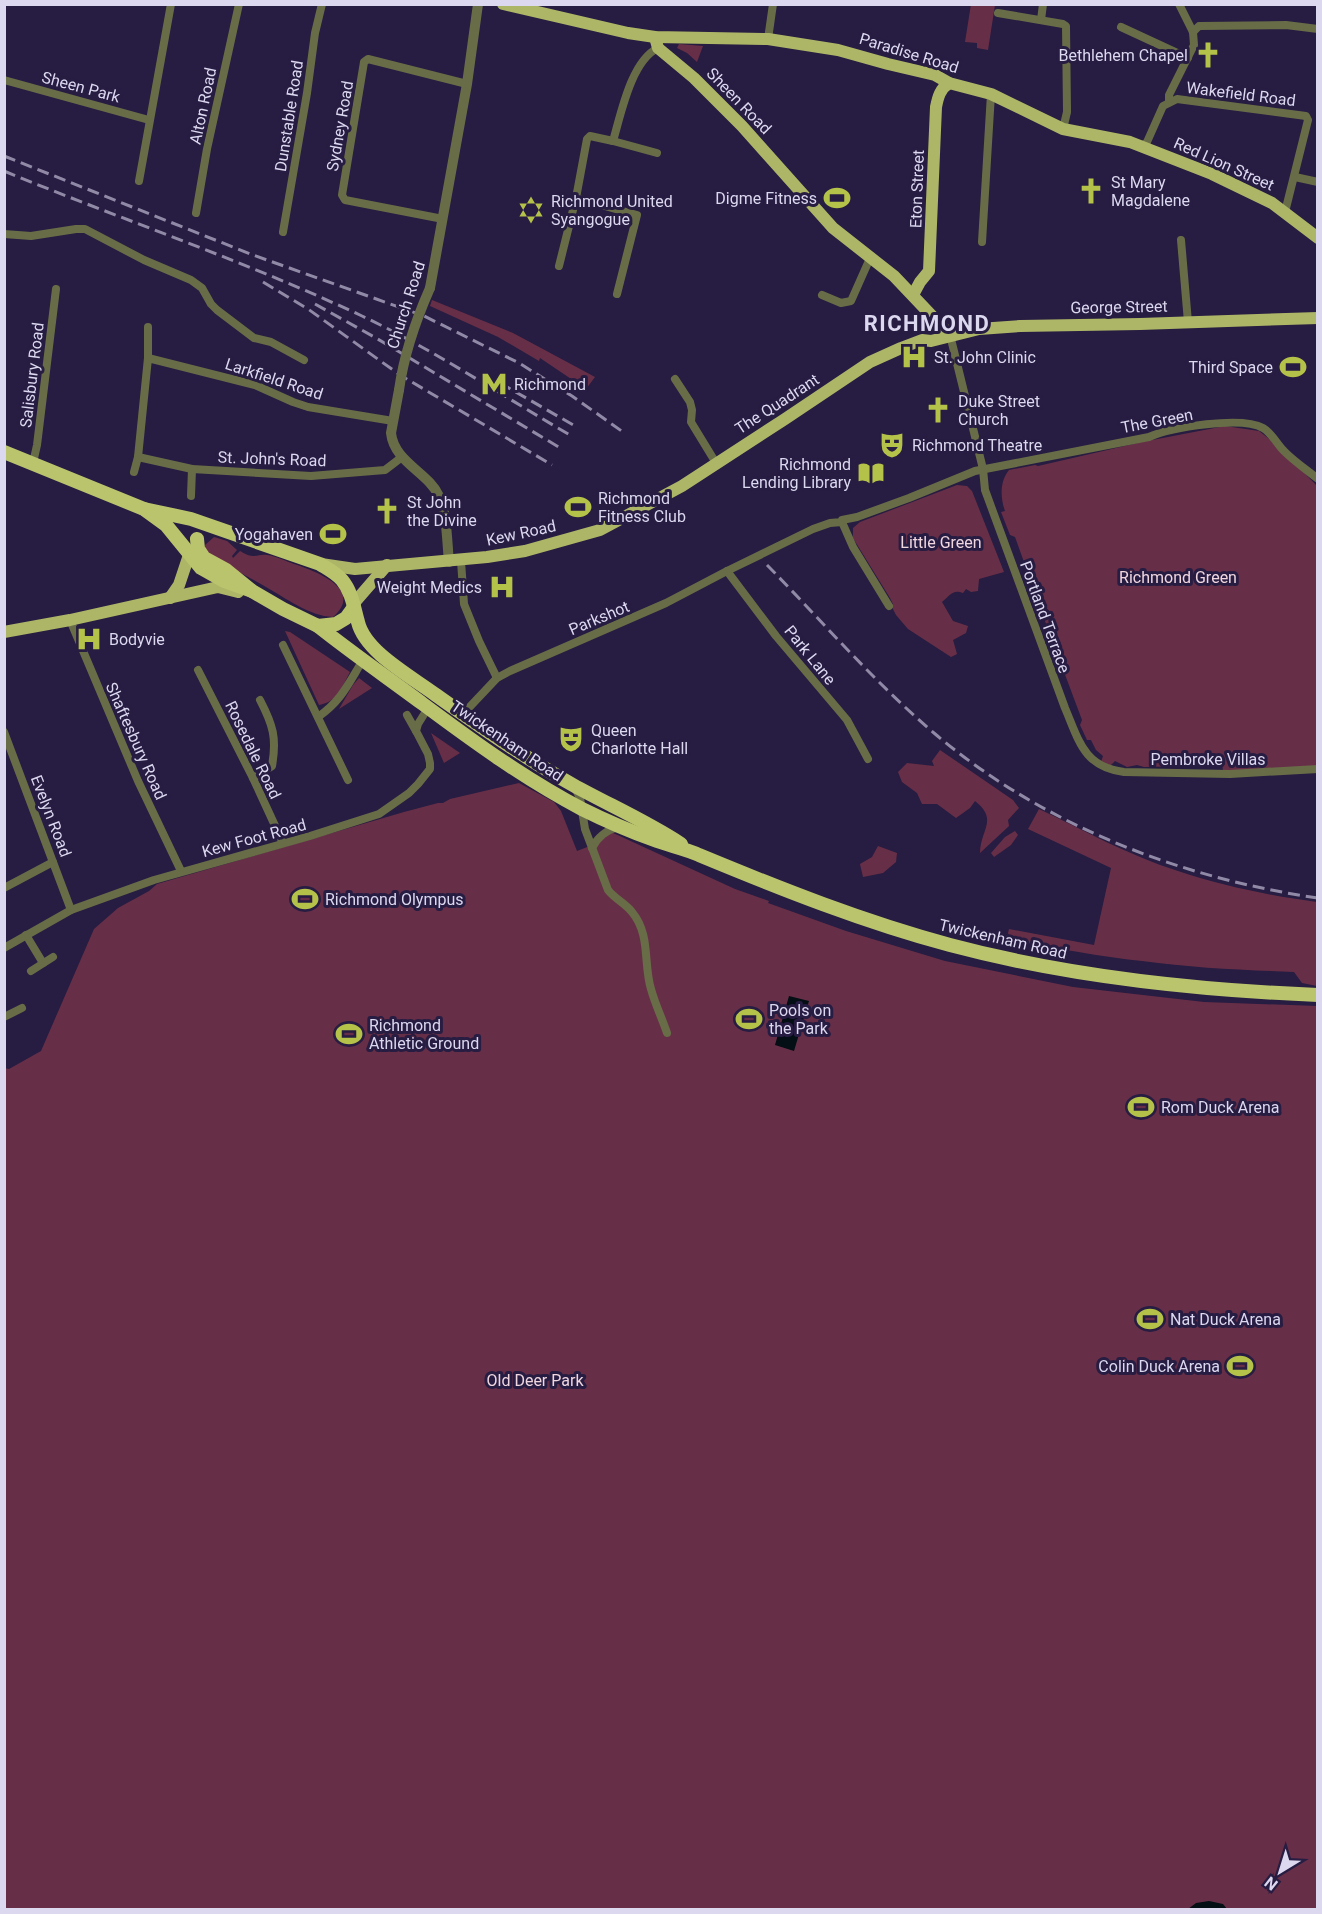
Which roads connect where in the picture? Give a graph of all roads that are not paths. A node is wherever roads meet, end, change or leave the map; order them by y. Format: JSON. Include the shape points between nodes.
{"nodes":[{"id":1,"x":171,"y":4,"type":"edge"},
{"id":2,"x":238,"y":4,"type":"edge"},
{"id":3,"x":322,"y":4,"type":"edge"},
{"id":4,"x":478,"y":4,"type":"edge"},
{"id":5,"x":503,"y":4,"type":"edge"},
{"id":6,"x":773,"y":4,"type":"edge"},
{"id":7,"x":1043,"y":4,"type":"edge"},
{"id":8,"x":1179,"y":4,"type":"edge"},
{"id":9,"x":998,"y":13,"type":"dead end"},
{"id":10,"x":1041,"y":20,"type":"junction"},
{"id":11,"x":1120,"y":27,"type":"dead end"},
{"id":12,"x":1317,"y":29,"type":"edge"},
{"id":13,"x":1193,"y":32,"type":"junction"},
{"id":14,"x":768,"y":39,"type":"junction"},
{"id":15,"x":657,"y":42,"type":"junction"},
{"id":16,"x":1188,"y":58,"type":"junction"},
{"id":17,"x":4,"y":80,"type":"edge"},
{"id":18,"x":949,"y":83,"type":"junction"},
{"id":19,"x":467,"y":84,"type":"junction"},
{"id":20,"x":991,"y":94,"type":"junction"},
{"id":21,"x":1169,"y":102,"type":"junction"},
{"id":22,"x":150,"y":120,"type":"junction"},
{"id":23,"x":1063,"y":129,"type":"junction"},
{"id":24,"x":613,"y":141,"type":"junction"},
{"id":25,"x":1142,"y":147,"type":"junction"},
{"id":26,"x":657,"y":153,"type":"dead end"},
{"id":27,"x":1295,"y":177,"type":"junction"},
{"id":28,"x":138,"y":181,"type":"dead end"},
{"id":29,"x":1317,"y":182,"type":"edge"},
{"id":30,"x":576,"y":198,"type":"junction"},
{"id":31,"x":1285,"y":212,"type":"junction"},
{"id":32,"x":196,"y":213,"type":"dead end"},
{"id":33,"x":443,"y":219,"type":"junction"},
{"id":34,"x":283,"y":232,"type":"dead end"},
{"id":35,"x":4,"y":234,"type":"edge"},
{"id":36,"x":1317,"y":238,"type":"edge"},
{"id":37,"x":1180,"y":240,"type":"dead end"},
{"id":38,"x":982,"y":242,"type":"dead end"},
{"id":39,"x":871,"y":256,"type":"junction"},
{"id":40,"x":559,"y":266,"type":"dead end"},
{"id":41,"x":56,"y":290,"type":"dead end"},
{"id":42,"x":617,"y":294,"type":"dead end"},
{"id":43,"x":822,"y":295,"type":"dead end"},
{"id":44,"x":913,"y":295,"type":"junction"},
{"id":45,"x":933,"y":317,"type":"junction"},
{"id":46,"x":1317,"y":318,"type":"edge"},
{"id":47,"x":1188,"y":322,"type":"junction"},
{"id":48,"x":148,"y":327,"type":"dead end"},
{"id":49,"x":950,"y":335,"type":"junction"},
{"id":50,"x":922,"y":340,"type":"junction"},
{"id":51,"x":148,"y":358,"type":"junction"},
{"id":52,"x":304,"y":360,"type":"dead end"},
{"id":53,"x":675,"y":379,"type":"dead end"},
{"id":54,"x":393,"y":421,"type":"junction"},
{"id":55,"x":4,"y":452,"type":"edge"},
{"id":56,"x":402,"y":456,"type":"junction"},
{"id":57,"x":138,"y":457,"type":"junction"},
{"id":58,"x":33,"y":463,"type":"junction"},
{"id":59,"x":716,"y":463,"type":"junction"},
{"id":60,"x":983,"y":469,"type":"junction"},
{"id":61,"x":192,"y":470,"type":"junction"},
{"id":62,"x":134,"y":472,"type":"dead end"},
{"id":63,"x":1317,"y":478,"type":"edge"},
{"id":64,"x":191,"y":496,"type":"dead end"},
{"id":65,"x":654,"y":501,"type":"joint"},
{"id":66,"x":144,"y":509,"type":"junction"},
{"id":67,"x":842,"y":522,"type":"junction"},
{"id":68,"x":212,"y":527,"type":"junction"},
{"id":69,"x":197,"y":538,"type":"junction"},
{"id":70,"x":189,"y":555,"type":"junction"},
{"id":71,"x":455,"y":561,"type":"junction"},
{"id":72,"x":320,"y":564,"type":"junction"},
{"id":73,"x":387,"y":565,"type":"junction"},
{"id":74,"x":727,"y":571,"type":"junction"},
{"id":75,"x":252,"y":591,"type":"junction"},
{"id":76,"x":170,"y":598,"type":"junction"},
{"id":77,"x":354,"y":605,"type":"junction"},
{"id":78,"x":889,"y":606,"type":"dead end"},
{"id":79,"x":283,"y":609,"type":"junction"},
{"id":80,"x":70,"y":620,"type":"junction"},
{"id":81,"x":318,"y":626,"type":"junction"},
{"id":82,"x":4,"y":632,"type":"edge"},
{"id":83,"x":283,"y":645,"type":"dead end"},
{"id":84,"x":363,"y":660,"type":"junction"},
{"id":85,"x":198,"y":670,"type":"dead end"},
{"id":86,"x":497,"y":678,"type":"junction"},
{"id":87,"x":260,"y":700,"type":"dead end"},
{"id":88,"x":428,"y":708,"type":"junction"},
{"id":89,"x":463,"y":714,"type":"junction"},
{"id":90,"x":407,"y":715,"type":"dead end"},
{"id":91,"x":318,"y":717,"type":"junction"},
{"id":92,"x":416,"y":731,"type":"junction"},
{"id":93,"x":4,"y":732,"type":"edge"},
{"id":94,"x":868,"y":759,"type":"dead end"},
{"id":95,"x":1099,"y":766,"type":"joint"},
{"id":96,"x":1317,"y":769,"type":"edge"},
{"id":97,"x":253,"y":778,"type":"junction"},
{"id":98,"x":348,"y":780,"type":"dead end"},
{"id":99,"x":572,"y":784,"type":"junction"},
{"id":100,"x":582,"y":809,"type":"junction"},
{"id":101,"x":623,"y":828,"type":"junction"},
{"id":102,"x":283,"y":843,"type":"junction"},
{"id":103,"x":592,"y":848,"type":"junction"},
{"id":104,"x":695,"y":853,"type":"junction"},
{"id":105,"x":53,"y":862,"type":"junction"},
{"id":106,"x":181,"y":871,"type":"junction"},
{"id":107,"x":4,"y":888,"type":"edge"},
{"id":108,"x":71,"y":910,"type":"junction"},
{"id":109,"x":26,"y":935,"type":"junction"},
{"id":110,"x":4,"y":948,"type":"edge"},
{"id":111,"x":53,"y":957,"type":"dead end"},
{"id":112,"x":43,"y":963,"type":"junction"},
{"id":113,"x":31,"y":971,"type":"dead end"},
{"id":114,"x":1317,"y":994,"type":"edge"},
{"id":115,"x":22,"y":1008,"type":"dead end"},
{"id":116,"x":4,"y":1017,"type":"edge"},
{"id":117,"x":668,"y":1033,"type":"dead end"}],
"edges":[{"from":1,"to":22,"type":"street"},
{"from":2,"to":32,"type":"street","name":"Alton Road"},
{"from":3,"to":34,"type":"street","name":"Dunstable Road"},
{"from":4,"to":19,"type":"street","name":"Church Road"},
{"from":5,"to":15,"type":"main road"},
{"from":6,"to":14,"type":"street"},
{"from":7,"to":10,"type":"street"},
{"from":8,"to":13,"type":"street"},
{"from":9,"to":10,"type":"street"},
{"from":10,"to":23,"type":"street","via":[[1067,28],[1067,112]]},
{"from":11,"to":16,"type":"street"},
{"from":12,"to":13,"type":"street","via":[[1286,25],[1199,26]]},
{"from":13,"to":16,"type":"street","via":[[1194,45]]},
{"from":14,"to":15,"type":"main road","name":"Paradise Road"},
{"from":14,"to":18,"type":"main road","name":"Paradise Road","via":[[838,50],[936,75]]},
{"from":15,"to":24,"type":"street","via":[[640,64],[627,92]]},
{"from":15,"to":39,"type":"main road","name":"Sheen Road","via":[[742,126],[839,234]]},
{"from":16,"to":21,"type":"street"},
{"from":17,"to":22,"type":"street","name":"Sheen Park"},
{"from":18,"to":20,"type":"main road","name":"Paradise Road"},
{"from":18,"to":44,"type":"main road","name":"Eton Street","via":[[937,99],[929,271]]},
{"from":19,"to":33,"type":"street","name":"Church Road"},
{"from":19,"to":33,"type":"street","name":"Sydney Road","via":[[368,59],[364,62],[342,195],[345,200]]},
{"from":20,"to":23,"type":"main road","name":"Paradise Road"},
{"from":20,"to":38,"type":"street"},
{"from":21,"to":25,"type":"street","via":[[1163,106]]},
{"from":21,"to":27,"type":"street","name":"Wakefield Road","via":[[1177,99],[1306,116]]},
{"from":22,"to":28,"type":"street"},
{"from":23,"to":25,"type":"main road","name":"Paradise Road"},
{"from":24,"to":26,"type":"street"},
{"from":24,"to":30,"type":"street","via":[[590,136],[587,139]]},
{"from":25,"to":31,"type":"main road","name":"Red Lion Street","via":[[1249,190]]},
{"from":27,"to":29,"type":"street"},
{"from":27,"to":31,"type":"street"},
{"from":30,"to":40,"type":"street"},
{"from":30,"to":42,"type":"street","via":[[637,215]]},
{"from":31,"to":36,"type":"main road","name":"Red Lion Street"},
{"from":33,"to":54,"type":"street","name":"Church Road","bridge":true,"via":[[430,288],[404,356]]},
{"from":35,"to":52,"type":"street","via":[[31,236],[85,229],[191,280],[202,288],[217,310],[254,338],[271,342]]},
{"from":37,"to":47,"type":"street"},
{"from":39,"to":43,"type":"street","via":[[851,301],[841,303]]},
{"from":39,"to":44,"type":"main road","name":"Sheen Road"},
{"from":41,"to":58,"type":"street","name":"Salisbury Road"},
{"from":44,"to":45,"type":"main road","name":"Sheen Road"},
{"from":45,"to":49,"type":"main road","name":"Sheen Road"},
{"from":45,"to":50,"type":"main road"},
{"from":46,"to":47,"type":"main road","name":"George Street"},
{"from":47,"to":49,"type":"main road","name":"George Street","via":[[1020,326]]},
{"from":48,"to":51,"type":"street"},
{"from":49,"to":50,"type":"main road","name":"George Street"},
{"from":49,"to":60,"type":"street","name":"Portland Terrace"},
{"from":50,"to":59,"type":"main road","name":"The Quadrant","via":[[870,362]]},
{"from":51,"to":54,"type":"street","name":"Larkfield Road","via":[[255,385],[308,407]]},
{"from":51,"to":57,"type":"street"},
{"from":53,"to":59,"type":"street","via":[[690,402],[691,422]]},
{"from":54,"to":56,"type":"street","name":"Church Road","via":[[392,440]]},
{"from":55,"to":58,"type":"highway"},
{"from":56,"to":61,"type":"street","name":"St. John's Road","via":[[385,470],[311,476]]},
{"from":56,"to":71,"type":"street","name":"Church Road","via":[[439,496]]},
{"from":57,"to":61,"type":"street","name":"St. John's Road"},
{"from":57,"to":62,"type":"street"},
{"from":58,"to":66,"type":"highway"},
{"from":59,"to":65,"type":"main road","name":"The Quadrant"},
{"from":60,"to":63,"type":"street","name":"The Green","via":[[1149,438],[1161,432],[1226,423],[1264,429]]},
{"from":60,"to":67,"type":"street"},
{"from":60,"to":95,"type":"street","name":"Portland Terrace","via":[[985,490],[1065,708],[1083,749]]},
{"from":61,"to":64,"type":"street"},
{"from":65,"to":71,"type":"main road","name":"Kew Road","via":[[600,530],[568,540]]},
{"from":66,"to":68,"type":"highway","name":"Twickenham Road"},
{"from":66,"to":70,"type":"highway","via":[[166,525]]},
{"from":67,"to":74,"type":"street","name":"Parkshot","via":[[813,529]]},
{"from":67,"to":78,"type":"street","via":[[853,548]]},
{"from":68,"to":69,"type":"highway"},
{"from":68,"to":72,"type":"highway","name":"Twickenham Road"},
{"from":69,"to":70,"type":"highway"},
{"from":69,"to":75,"type":"highway","via":[[204,558]]},
{"from":70,"to":75,"type":"highway","via":[[213,575]]},
{"from":70,"to":76,"type":"main road"},
{"from":71,"to":73,"type":"main road","name":"Kew Road"},
{"from":71,"to":86,"type":"street","via":[[464,604]]},
{"from":72,"to":73,"type":"main road","name":"Kew Road","via":[[355,569]]},
{"from":72,"to":77,"type":"highway","name":"Twickenham Road","via":[[343,581]]},
{"from":73,"to":77,"type":"main road"},
{"from":74,"to":86,"type":"street","name":"Parkshot","via":[[666,603]]},
{"from":74,"to":94,"type":"street","name":"Park Lane","via":[[847,720]]},
{"from":75,"to":79,"type":"highway","name":"Twickenham Road"},
{"from":76,"to":79,"type":"main road","via":[[218,587]]},
{"from":76,"to":80,"type":"main road"},
{"from":77,"to":81,"type":"highway","via":[[346,618],[336,624]]},
{"from":77,"to":89,"type":"highway","name":"Twickenham Road","via":[[358,625],[374,648]]},
{"from":79,"to":81,"type":"highway","name":"Twickenham Road"},
{"from":80,"to":82,"type":"main road"},
{"from":80,"to":106,"type":"street","name":"Shaftesbury Road"},
{"from":81,"to":84,"type":"highway","name":"Twickenham Road"},
{"from":83,"to":91,"type":"street"},
{"from":84,"to":88,"type":"highway","name":"Twickenham Road"},
{"from":84,"to":91,"type":"street","via":[[341,697]]},
{"from":85,"to":97,"type":"street","name":"Rosedale Road"},
{"from":86,"to":89,"type":"street","name":"Parkshot"},
{"from":87,"to":97,"type":"street","via":[[276,744],[273,766]]},
{"from":88,"to":92,"type":"street"},
{"from":88,"to":100,"type":"highway","name":"Twickenham Road","via":[[526,777]]},
{"from":89,"to":99,"type":"highway","name":"Twickenham Road"},
{"from":90,"to":92,"type":"street"},
{"from":91,"to":98,"type":"street"},
{"from":92,"to":102,"type":"street","name":"Kew Foot Road","via":[[430,763],[409,793],[379,814]]},
{"from":93,"to":105,"type":"street","name":"Evelyn Road"},
{"from":95,"to":96,"type":"street","name":"Pembroke Villas","via":[[1124,772],[1230,774]]},
{"from":97,"to":102,"type":"street","name":"Rosedale Road"},
{"from":99,"to":100,"type":"street"},
{"from":99,"to":104,"type":"highway","name":"Twickenham Road","via":[[662,831]]},
{"from":100,"to":101,"type":"highway","name":"Twickenham Road"},
{"from":100,"to":103,"type":"street"},
{"from":101,"to":103,"type":"street","via":[[606,832]]},
{"from":101,"to":104,"type":"highway","name":"Twickenham Road"},
{"from":102,"to":106,"type":"street","name":"Kew Foot Road"},
{"from":103,"to":117,"type":"street","via":[[608,890],[632,912],[640,926],[650,987]]},
{"from":104,"to":114,"type":"highway","name":"Twickenham Road","via":[[869,921],[992,955],[1141,982]]},
{"from":105,"to":107,"type":"street"},
{"from":105,"to":108,"type":"street","name":"Evelyn Road"},
{"from":106,"to":108,"type":"street","name":"Kew Foot Road"},
{"from":108,"to":109,"type":"street","name":"Kew Foot Road"},
{"from":109,"to":110,"type":"street","name":"Kew Foot Road"},
{"from":109,"to":112,"type":"street"},
{"from":111,"to":112,"type":"street"},
{"from":112,"to":113,"type":"street"},
{"from":115,"to":116,"type":"street"}]}
